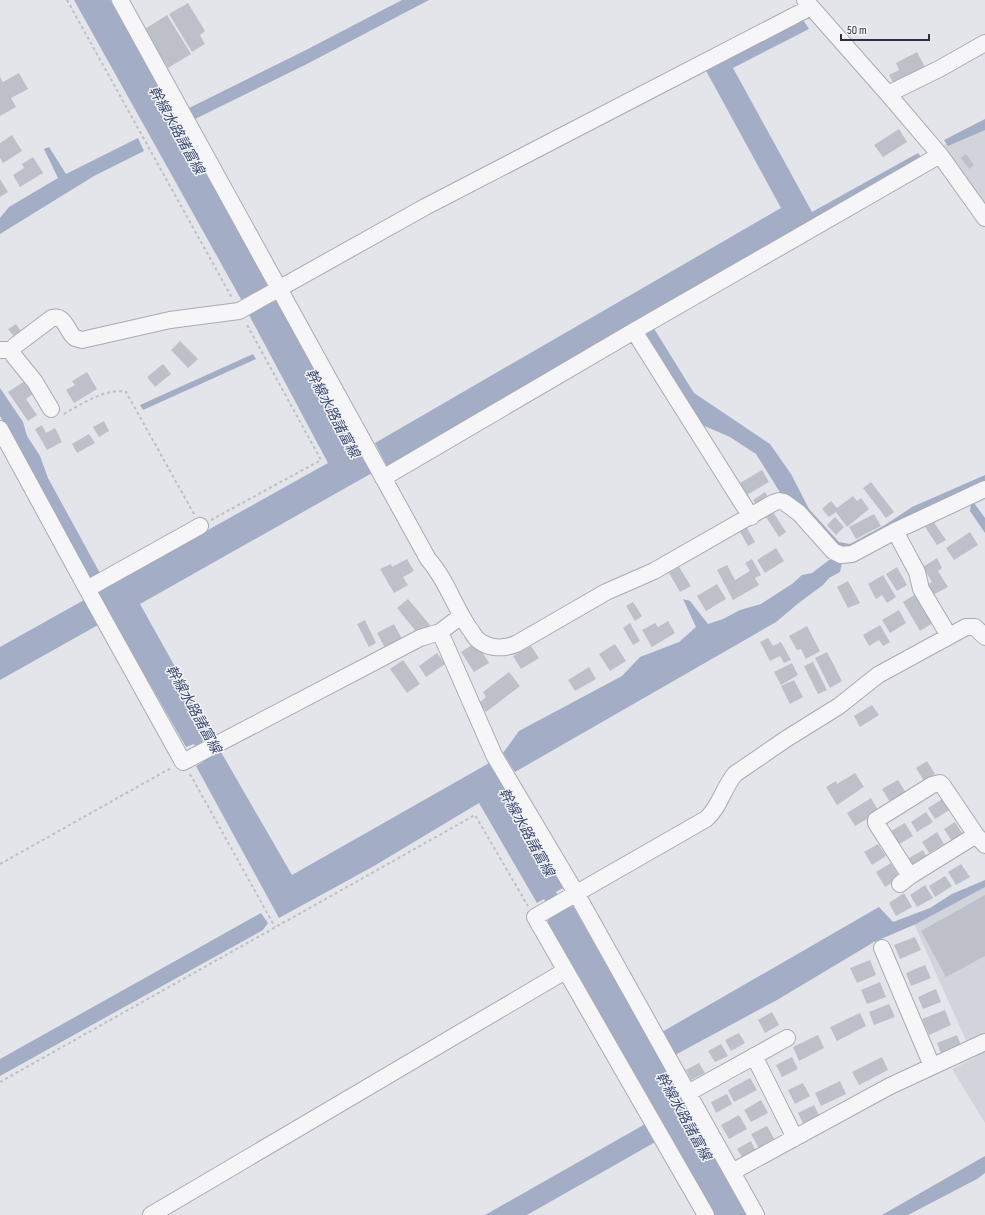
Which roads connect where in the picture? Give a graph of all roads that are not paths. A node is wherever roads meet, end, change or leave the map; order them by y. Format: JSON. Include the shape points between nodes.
{"nodes":[{"id":1,"x":120,"y":0,"type":"edge"},
{"id":2,"x":808,"y":3,"type":"edge"},
{"id":3,"x":985,"y":43,"type":"edge"},
{"id":4,"x":888,"y":94,"type":"junction"},
{"id":5,"x":940,"y":155,"type":"junction"},
{"id":6,"x":985,"y":218,"type":"edge"},
{"id":7,"x":273,"y":293,"type":"junction"},
{"id":8,"x":634,"y":331,"type":"junction"},
{"id":9,"x":6,"y":350,"type":"edge"},
{"id":10,"x":51,"y":409,"type":"road end"},
{"id":11,"x":0,"y":429,"type":"edge"},
{"id":12,"x":383,"y":478,"type":"junction"},
{"id":13,"x":974,"y":494,"type":"edge"},
{"id":14,"x":751,"y":517,"type":"junction"},
{"id":15,"x":200,"y":526,"type":"road end"},
{"id":16,"x":895,"y":530,"type":"junction"},
{"id":17,"x":87,"y":590,"type":"junction"},
{"id":18,"x":461,"y":616,"type":"junction"},
{"id":19,"x":440,"y":632,"type":"junction"},
{"id":20,"x":949,"y":636,"type":"junction"},
{"id":21,"x":985,"y":637,"type":"edge"},
{"id":22,"x":980,"y":840,"type":"edge"},
{"id":23,"x":569,"y":897,"type":"junction"},
{"id":24,"x":882,"y":948,"type":"dead end"},
{"id":25,"x":565,"y":971,"type":"junction"},
{"id":26,"x":788,"y":1038,"type":"dead end"},
{"id":27,"x":985,"y":1042,"type":"edge"},
{"id":28,"x":754,"y":1056,"type":"junction"},
{"id":29,"x":932,"y":1066,"type":"junction"},
{"id":30,"x":688,"y":1092,"type":"junction"},
{"id":31,"x":795,"y":1138,"type":"junction"},
{"id":32,"x":732,"y":1172,"type":"junction"},
{"id":33,"x":151,"y":1215,"type":"edge"},
{"id":34,"x":706,"y":1215,"type":"edge"},
{"id":35,"x":756,"y":1215,"type":"edge"}],
"edges":[{"from":1,"to":7,"type":"street"},
{"from":2,"to":4,"type":"street"},
{"from":2,"to":7,"type":"street","via":[[425,206]]},
{"from":3,"to":4,"type":"street"},
{"from":4,"to":5,"type":"street"},
{"from":5,"to":6,"type":"street"},
{"from":5,"to":8,"type":"street"},
{"from":7,"to":9,"type":"street","via":[[246,308],[170,320],[82,340],[76,338],[62,320],[52,318]]},
{"from":7,"to":12,"type":"street"},
{"from":8,"to":12,"type":"street"},
{"from":8,"to":14,"type":"street"},
{"from":9,"to":10,"type":"street","via":[[35,382]]},
{"from":11,"to":17,"type":"street"},
{"from":12,"to":18,"type":"street"},
{"from":13,"to":16,"type":"street"},
{"from":14,"to":16,"type":"street","via":[[773,503],[784,502],[799,513],[837,553],[852,554]]},
{"from":14,"to":18,"type":"street","via":[[654,571],[606,592],[506,648],[492,647],[478,640]]},
{"from":15,"to":17,"type":"street"},
{"from":16,"to":20,"type":"street","via":[[916,572],[921,589]]},
{"from":17,"to":19,"type":"street","via":[[189,758],[420,638]]},
{"from":18,"to":19,"type":"street"},
{"from":19,"to":23,"type":"street","via":[[494,755]]},
{"from":20,"to":21,"type":"street","via":[[975,627]]},
{"from":20,"to":23,"type":"street","via":[[878,675],[839,706],[735,774],[728,782],[716,808],[706,819]]},
{"from":22,"to":22,"type":"street","via":[[905,880],[876,820],[932,785],[940,783]]},
{"from":23,"to":25,"type":"street","via":[[541,913]]},
{"from":23,"to":30,"type":"street"},
{"from":24,"to":29,"type":"street"},
{"from":25,"to":33,"type":"street"},
{"from":25,"to":34,"type":"street"},
{"from":26,"to":28,"type":"street"},
{"from":27,"to":29,"type":"street"},
{"from":28,"to":30,"type":"street"},
{"from":28,"to":31,"type":"street"},
{"from":29,"to":31,"type":"street"},
{"from":30,"to":32,"type":"street"},
{"from":31,"to":32,"type":"street"},
{"from":32,"to":35,"type":"street"}]}
